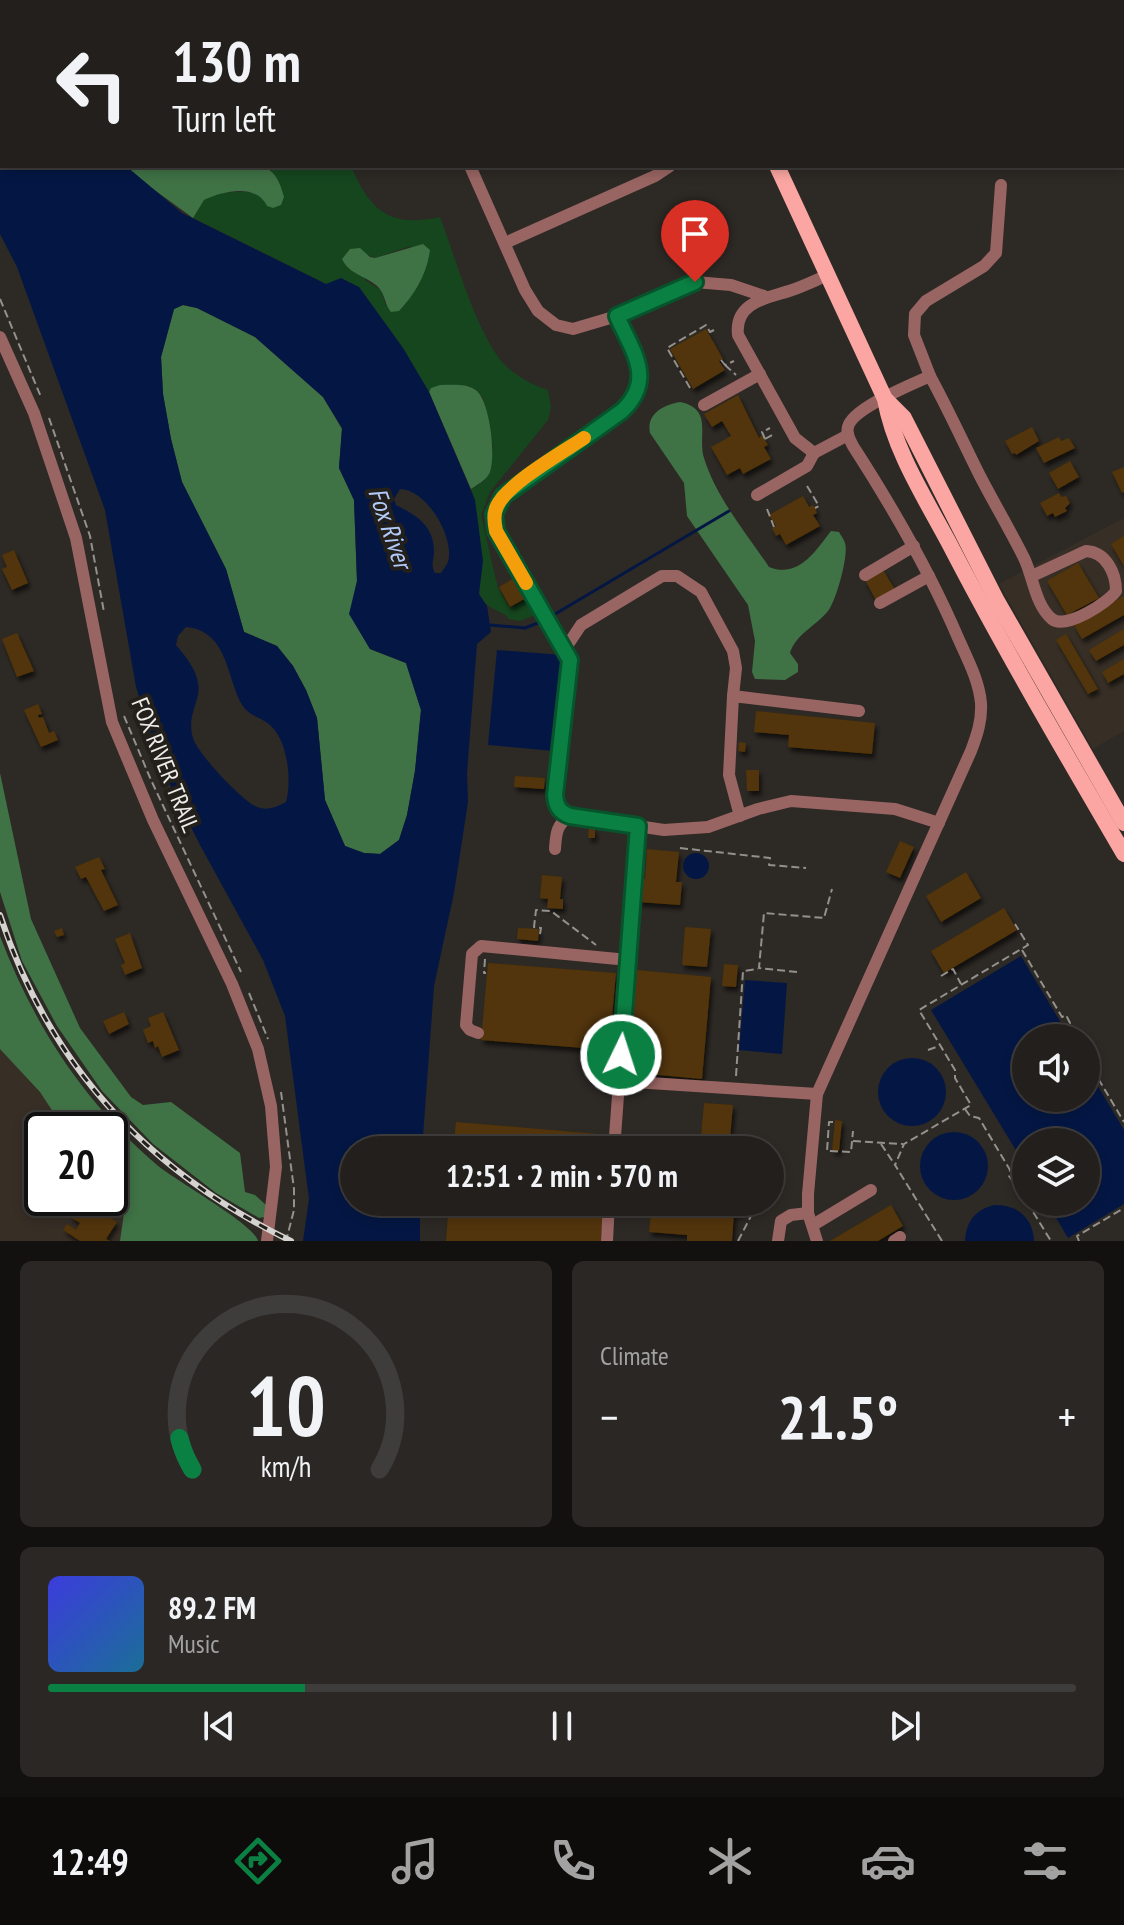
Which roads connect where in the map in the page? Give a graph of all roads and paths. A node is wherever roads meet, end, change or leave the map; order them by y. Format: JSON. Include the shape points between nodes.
{"nodes":[{"id":1,"x":471,"y":168,"type":"edge"},
{"id":2,"x":667,"y":168,"type":"edge"},
{"id":3,"x":778,"y":168,"type":"edge"},
{"id":4,"x":1001,"y":185,"type":"dead end"},
{"id":5,"x":505,"y":243,"type":"junction"},
{"id":6,"x":828,"y":275,"type":"junction"},
{"id":7,"x":764,"y":296,"type":"junction"},
{"id":8,"x":0,"y":299,"type":"edge"},
{"id":9,"x":617,"y":316,"type":"junction"},
{"id":10,"x":714,"y":330,"type":"dead end"},
{"id":11,"x":0,"y":337,"type":"edge"},
{"id":12,"x":721,"y":360,"type":"dead end"},
{"id":13,"x":734,"y":361,"type":"dead end"},
{"id":14,"x":725,"y":365,"type":"junction"},
{"id":15,"x":760,"y":374,"type":"junction"},
{"id":16,"x":930,"y":376,"type":"junction"},
{"id":17,"x":739,"y":378,"type":"dead end"},
{"id":18,"x":690,"y":388,"type":"dead end"},
{"id":19,"x":885,"y":399,"type":"junction"},
{"id":20,"x":44,"y":405,"type":"dead end"},
{"id":21,"x":704,"y":405,"type":"dead end"},
{"id":22,"x":50,"y":419,"type":"dead end"},
{"id":23,"x":770,"y":428,"type":"dead end"},
{"id":24,"x":774,"y":434,"type":"dead end"},
{"id":25,"x":848,"y":435,"type":"junction"},
{"id":26,"x":814,"y":453,"type":"junction"},
{"id":27,"x":807,"y":486,"type":"dead end"},
{"id":28,"x":757,"y":495,"type":"dead end"},
{"id":29,"x":815,"y":508,"type":"dead end"},
{"id":30,"x":767,"y":509,"type":"dead end"},
{"id":31,"x":774,"y":527,"type":"dead end"},
{"id":32,"x":914,"y":546,"type":"junction"},
{"id":33,"x":865,"y":575,"type":"dead end"},
{"id":34,"x":929,"y":576,"type":"junction"},
{"id":35,"x":1032,"y":576,"type":"junction"},
{"id":36,"x":880,"y":603,"type":"dead end"},
{"id":37,"x":105,"y":625,"type":"dead end"},
{"id":38,"x":565,"y":649,"type":"junction"},
{"id":39,"x":733,"y":696,"type":"junction"},
{"id":40,"x":859,"y":711,"type":"dead end"},
{"id":41,"x":123,"y":714,"type":"dead end"},
{"id":42,"x":570,"y":816,"type":"junction"},
{"id":43,"x":740,"y":816,"type":"junction"},
{"id":44,"x":939,"y":823,"type":"junction"},
{"id":45,"x":1124,"y":823,"type":"edge"},
{"id":46,"x":638,"y":826,"type":"junction"},
{"id":47,"x":680,"y":848,"type":"dead end"},
{"id":48,"x":555,"y":849,"type":"dead end"},
{"id":49,"x":1124,"y":854,"type":"edge"},
{"id":50,"x":806,"y":868,"type":"dead end"},
{"id":51,"x":832,"y":889,"type":"dead end"},
{"id":52,"x":536,"y":903,"type":"dead end"},
{"id":53,"x":536,"y":910,"type":"junction"},
{"id":54,"x":1015,"y":924,"type":"dead end"},
{"id":55,"x":540,"y":934,"type":"dead end"},
{"id":56,"x":1021,"y":949,"type":"junction"},
{"id":57,"x":486,"y":950,"type":"dead end"},
{"id":58,"x":612,"y":958,"type":"junction"},
{"id":59,"x":628,"y":960,"type":"junction"},
{"id":60,"x":759,"y":968,"type":"junction"},
{"id":61,"x":797,"y":972,"type":"dead end"},
{"id":62,"x":486,"y":973,"type":"dead end"},
{"id":63,"x":941,"y":976,"type":"dead end"},
{"id":64,"x":243,"y":979,"type":"dead end"},
{"id":65,"x":962,"y":984,"type":"junction"},
{"id":66,"x":249,"y":992,"type":"dead end"},
{"id":67,"x":1068,"y":1024,"type":"edge"},
{"id":68,"x":478,"y":1033,"type":"dead end"},
{"id":69,"x":941,"y":1045,"type":"junction"},
{"id":70,"x":270,"y":1047,"type":"dead end"},
{"id":71,"x":928,"y":1050,"type":"dead end"},
{"id":72,"x":619,"y":1081,"type":"junction"},
{"id":73,"x":735,"y":1081,"type":"dead end"},
{"id":74,"x":1100,"y":1082,"type":"edge"},
{"id":75,"x":280,"y":1089,"type":"dead end"},
{"id":76,"x":817,"y":1094,"type":"junction"},
{"id":77,"x":965,"y":1109,"type":"junction"},
{"id":78,"x":833,"y":1122,"type":"dead end"},
{"id":79,"x":1124,"y":1122,"type":"edge"},
{"id":80,"x":853,"y":1131,"type":"dead end"},
{"id":81,"x":615,"y":1136,"type":"edge"},
{"id":82,"x":852,"y":1141,"type":"junction"},
{"id":83,"x":881,"y":1143,"type":"junction"},
{"id":84,"x":904,"y":1144,"type":"junction"},
{"id":85,"x":895,"y":1165,"type":"junction"},
{"id":86,"x":1012,"y":1180,"type":"edge"},
{"id":87,"x":871,"y":1190,"type":"dead end"},
{"id":88,"x":1124,"y":1208,"type":"edge"},
{"id":89,"x":608,"y":1216,"type":"edge"},
{"id":90,"x":751,"y":1216,"type":"edge"},
{"id":91,"x":1035,"y":1216,"type":"edge"},
{"id":92,"x":810,"y":1219,"type":"junction"},
{"id":93,"x":267,"y":1241,"type":"edge"},
{"id":94,"x":286,"y":1241,"type":"edge"},
{"id":95,"x":607,"y":1241,"type":"edge"},
{"id":96,"x":738,"y":1241,"type":"edge"},
{"id":97,"x":778,"y":1241,"type":"edge"},
{"id":98,"x":817,"y":1241,"type":"edge"},
{"id":99,"x":942,"y":1241,"type":"edge"},
{"id":100,"x":1051,"y":1241,"type":"edge"},
{"id":101,"x":1079,"y":1241,"type":"edge"}],
"edges":[{"from":1,"to":5,"type":"street"},
{"from":2,"to":5,"type":"street"},
{"from":3,"to":6,"type":"main road"},
{"from":4,"to":16,"type":"street","via":[[996,253],[915,314],[914,335]]},
{"from":5,"to":9,"type":"street","via":[[532,303],[549,320],[573,329]]},
{"from":6,"to":7,"type":"street"},
{"from":6,"to":19,"type":"main road"},
{"from":7,"to":9,"type":"street","via":[[731,285],[695,282]]},
{"from":7,"to":15,"type":"street","via":[[745,311],[737,326]]},
{"from":8,"to":20,"type":"path"},
{"from":9,"to":38,"type":"street","via":[[639,366],[637,394],[622,411],[512,487],[494,514],[496,531]]},
{"from":10,"to":18,"type":"path","via":[[706,325],[667,348]]},
{"from":11,"to":93,"type":"street","via":[[34,413],[76,538],[112,722],[258,1049],[271,1106],[276,1167]]},
{"from":12,"to":14,"type":"path"},
{"from":13,"to":14,"type":"path"},
{"from":14,"to":17,"type":"path"},
{"from":15,"to":21,"type":"street"},
{"from":15,"to":26,"type":"street","via":[[795,438]]},
{"from":16,"to":19,"type":"street"},
{"from":16,"to":35,"type":"street"},
{"from":19,"to":25,"type":"street","via":[[858,414]]},
{"from":19,"to":45,"type":"main road","via":[[904,418],[990,588]]},
{"from":19,"to":49,"type":"main road","via":[[890,427],[963,569]]},
{"from":22,"to":37,"type":"path","via":[[90,536]]},
{"from":23,"to":24,"type":"path","via":[[762,432],[765,439]]},
{"from":25,"to":26,"type":"street"},
{"from":25,"to":32,"type":"street"},
{"from":26,"to":28,"type":"street","via":[[807,466]]},
{"from":27,"to":29,"type":"path","via":[[819,506]]},
{"from":30,"to":31,"type":"path"},
{"from":32,"to":33,"type":"street"},
{"from":32,"to":34,"type":"street"},
{"from":34,"to":36,"type":"street"},
{"from":34,"to":44,"type":"street","via":[[975,678],[981,705],[978,732]]},
{"from":35,"to":35,"type":"street","via":[[1041,604],[1056,622],[1079,617],[1116,591],[1113,572],[1096,552],[1086,551]]},
{"from":38,"to":39,"type":"street","via":[[581,625],[662,576],[677,576],[701,592],[733,651]]},
{"from":38,"to":42,"type":"street","via":[[570,666],[555,795],[560,810]]},
{"from":39,"to":40,"type":"street"},
{"from":39,"to":43,"type":"street","via":[[729,775]]},
{"from":41,"to":64,"type":"path","name":"FOX RIVER TRAIL"},
{"from":42,"to":46,"type":"street"},
{"from":42,"to":48,"type":"street","via":[[559,824]]},
{"from":43,"to":44,"type":"street","via":[[791,801],[895,809]]},
{"from":43,"to":46,"type":"street","via":[[708,827]]},
{"from":44,"to":76,"type":"street"},
{"from":46,"to":59,"type":"street"},
{"from":47,"to":50,"type":"path","via":[[770,858],[769,865]]},
{"from":51,"to":60,"type":"path","via":[[824,918],[764,913]]},
{"from":52,"to":53,"type":"path"},
{"from":53,"to":55,"type":"path","via":[[534,927],[541,928]]},
{"from":53,"to":58,"type":"path","via":[[551,911]]},
{"from":54,"to":56,"type":"path","via":[[1028,945]]},
{"from":56,"to":65,"type":"path"},
{"from":56,"to":67,"type":"path"},
{"from":57,"to":62,"type":"path"},
{"from":58,"to":59,"type":"street"},
{"from":58,"to":68,"type":"street","via":[[481,946],[472,954],[466,1025]]},
{"from":59,"to":72,"type":"street"},
{"from":60,"to":61,"type":"path"},
{"from":60,"to":73,"type":"path","via":[[743,971]]},
{"from":63,"to":65,"type":"path","via":[[953,969]]},
{"from":65,"to":69,"type":"path","via":[[919,1010]]},
{"from":66,"to":70,"type":"path"},
{"from":69,"to":71,"type":"path"},
{"from":69,"to":77,"type":"path","via":[[971,1105]]},
{"from":72,"to":76,"type":"street"},
{"from":72,"to":81,"type":"street"},
{"from":74,"to":79,"type":"path"},
{"from":75,"to":94,"type":"path","via":[[294,1189]]},
{"from":76,"to":92,"type":"street"},
{"from":77,"to":84,"type":"path"},
{"from":77,"to":86,"type":"path","via":[[969,1118],[979,1118]]},
{"from":78,"to":82,"type":"path","via":[[827,1151],[851,1152]]},
{"from":80,"to":82,"type":"path"},
{"from":82,"to":83,"type":"path"},
{"from":83,"to":84,"type":"path"},
{"from":83,"to":85,"type":"path"},
{"from":84,"to":85,"type":"path"},
{"from":85,"to":99,"type":"path"},
{"from":87,"to":92,"type":"street"},
{"from":88,"to":101,"type":"path","via":[[1077,1236]]},
{"from":89,"to":95,"type":"street"},
{"from":90,"to":96,"type":"path"},
{"from":91,"to":100,"type":"path"},
{"from":92,"to":97,"type":"street","via":[[785,1217]]},
{"from":92,"to":98,"type":"street"}]}
